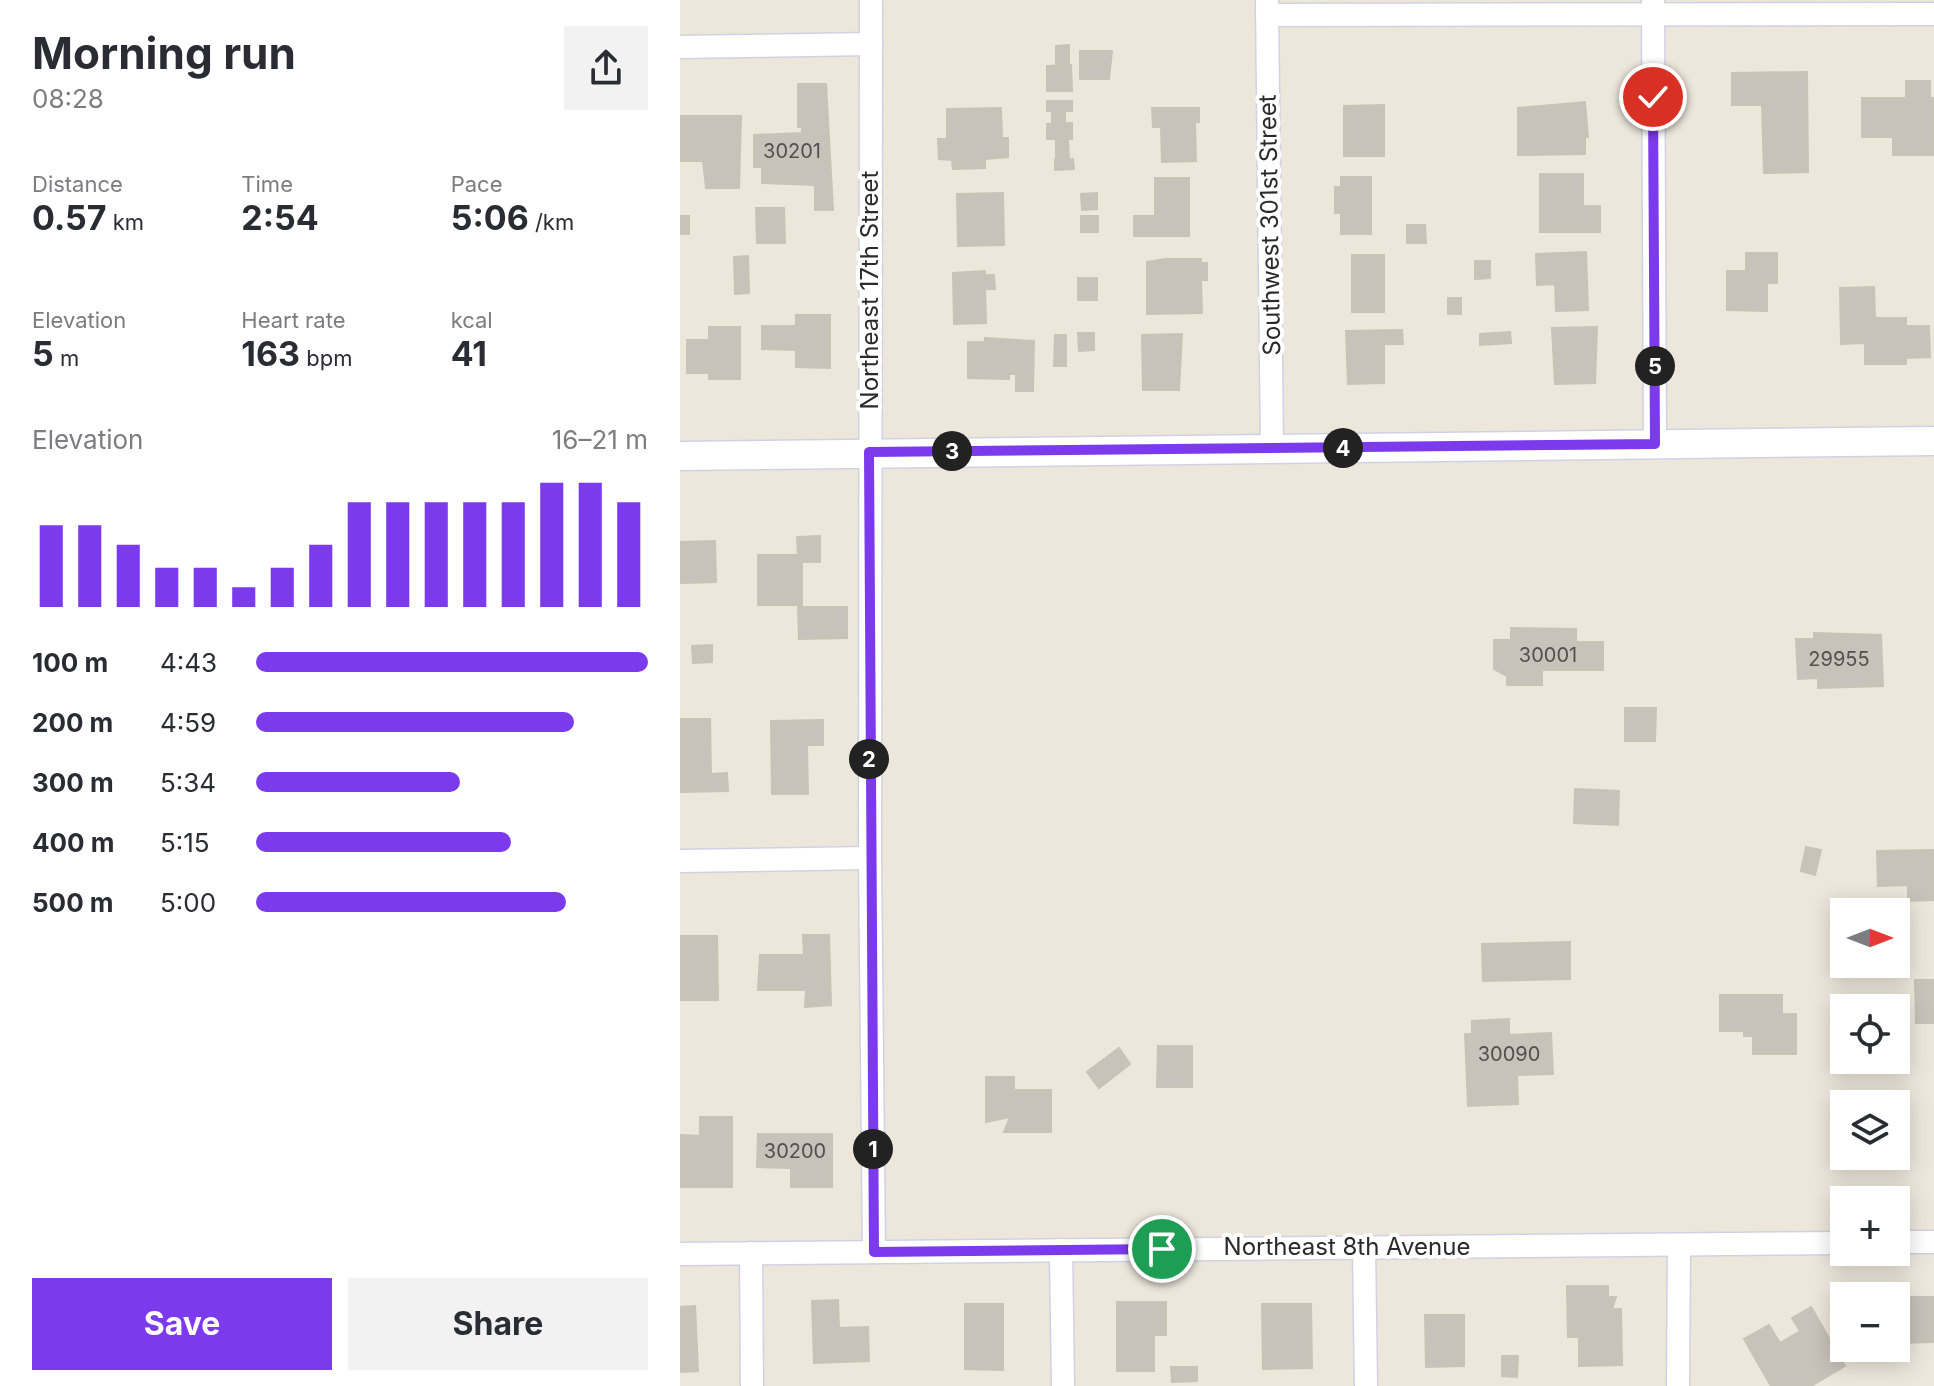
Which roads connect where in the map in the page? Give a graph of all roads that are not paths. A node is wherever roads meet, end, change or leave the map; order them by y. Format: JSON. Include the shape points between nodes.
{"nodes":[{"id":1,"x":871,"y":0,"type":"edge"},
{"id":2,"x":1267,"y":8,"type":"edge"},
{"id":3,"x":1653,"y":8,"type":"edge"},
{"id":4,"x":1934,"y":14,"type":"edge"},
{"id":5,"x":871,"y":44,"type":"junction"},
{"id":6,"x":680,"y":47,"type":"edge"},
{"id":7,"x":1934,"y":441,"type":"edge"},
{"id":8,"x":1655,"y":444,"type":"junction"},
{"id":9,"x":1272,"y":449,"type":"junction"},
{"id":10,"x":869,"y":452,"type":"junction"},
{"id":11,"x":680,"y":456,"type":"edge"},
{"id":12,"x":870,"y":858,"type":"junction"},
{"id":13,"x":680,"y":861,"type":"edge"},
{"id":14,"x":1910,"y":1242,"type":"edge"},
{"id":15,"x":1934,"y":1242,"type":"edge"},
{"id":16,"x":1830,"y":1243,"type":"edge"},
{"id":17,"x":1679,"y":1245,"type":"junction"},
{"id":18,"x":1364,"y":1247,"type":"junction"},
{"id":19,"x":1061,"y":1250,"type":"junction"},
{"id":20,"x":874,"y":1252,"type":"junction"},
{"id":21,"x":751,"y":1253,"type":"junction"},
{"id":22,"x":680,"y":1254,"type":"edge"},
{"id":23,"x":752,"y":1386,"type":"edge"},
{"id":24,"x":1063,"y":1386,"type":"edge"},
{"id":25,"x":1366,"y":1386,"type":"edge"},
{"id":26,"x":1678,"y":1386,"type":"edge"}],
"edges":[{"from":1,"to":5,"type":"street","name":"Northeast 17th Street"},
{"from":2,"to":3,"type":"street"},
{"from":2,"to":9,"type":"street","name":"Southwest 301st Street"},
{"from":3,"to":4,"type":"street"},
{"from":3,"to":8,"type":"street"},
{"from":5,"to":6,"type":"street"},
{"from":5,"to":10,"type":"street","name":"Northeast 17th Street"},
{"from":7,"to":8,"type":"street"},
{"from":8,"to":9,"type":"street"},
{"from":9,"to":10,"type":"street"},
{"from":10,"to":11,"type":"street"},
{"from":10,"to":12,"type":"street","name":"Northeast 17th Street"},
{"from":12,"to":13,"type":"street"},
{"from":12,"to":20,"type":"street","name":"Northeast 17th Street"},
{"from":14,"to":15,"type":"street"},
{"from":16,"to":17,"type":"street","name":"Northeast 8th Avenue"},
{"from":17,"to":18,"type":"street","name":"Northeast 8th Avenue"},
{"from":17,"to":26,"type":"street"},
{"from":18,"to":19,"type":"street","name":"Northeast 8th Avenue"},
{"from":18,"to":25,"type":"street"},
{"from":19,"to":20,"type":"street","name":"Northeast 8th Avenue"},
{"from":19,"to":24,"type":"street"},
{"from":20,"to":21,"type":"street","name":"Northeast 8th Avenue"},
{"from":21,"to":22,"type":"street","name":"Northeast 8th Avenue"},
{"from":21,"to":23,"type":"street"}]}
